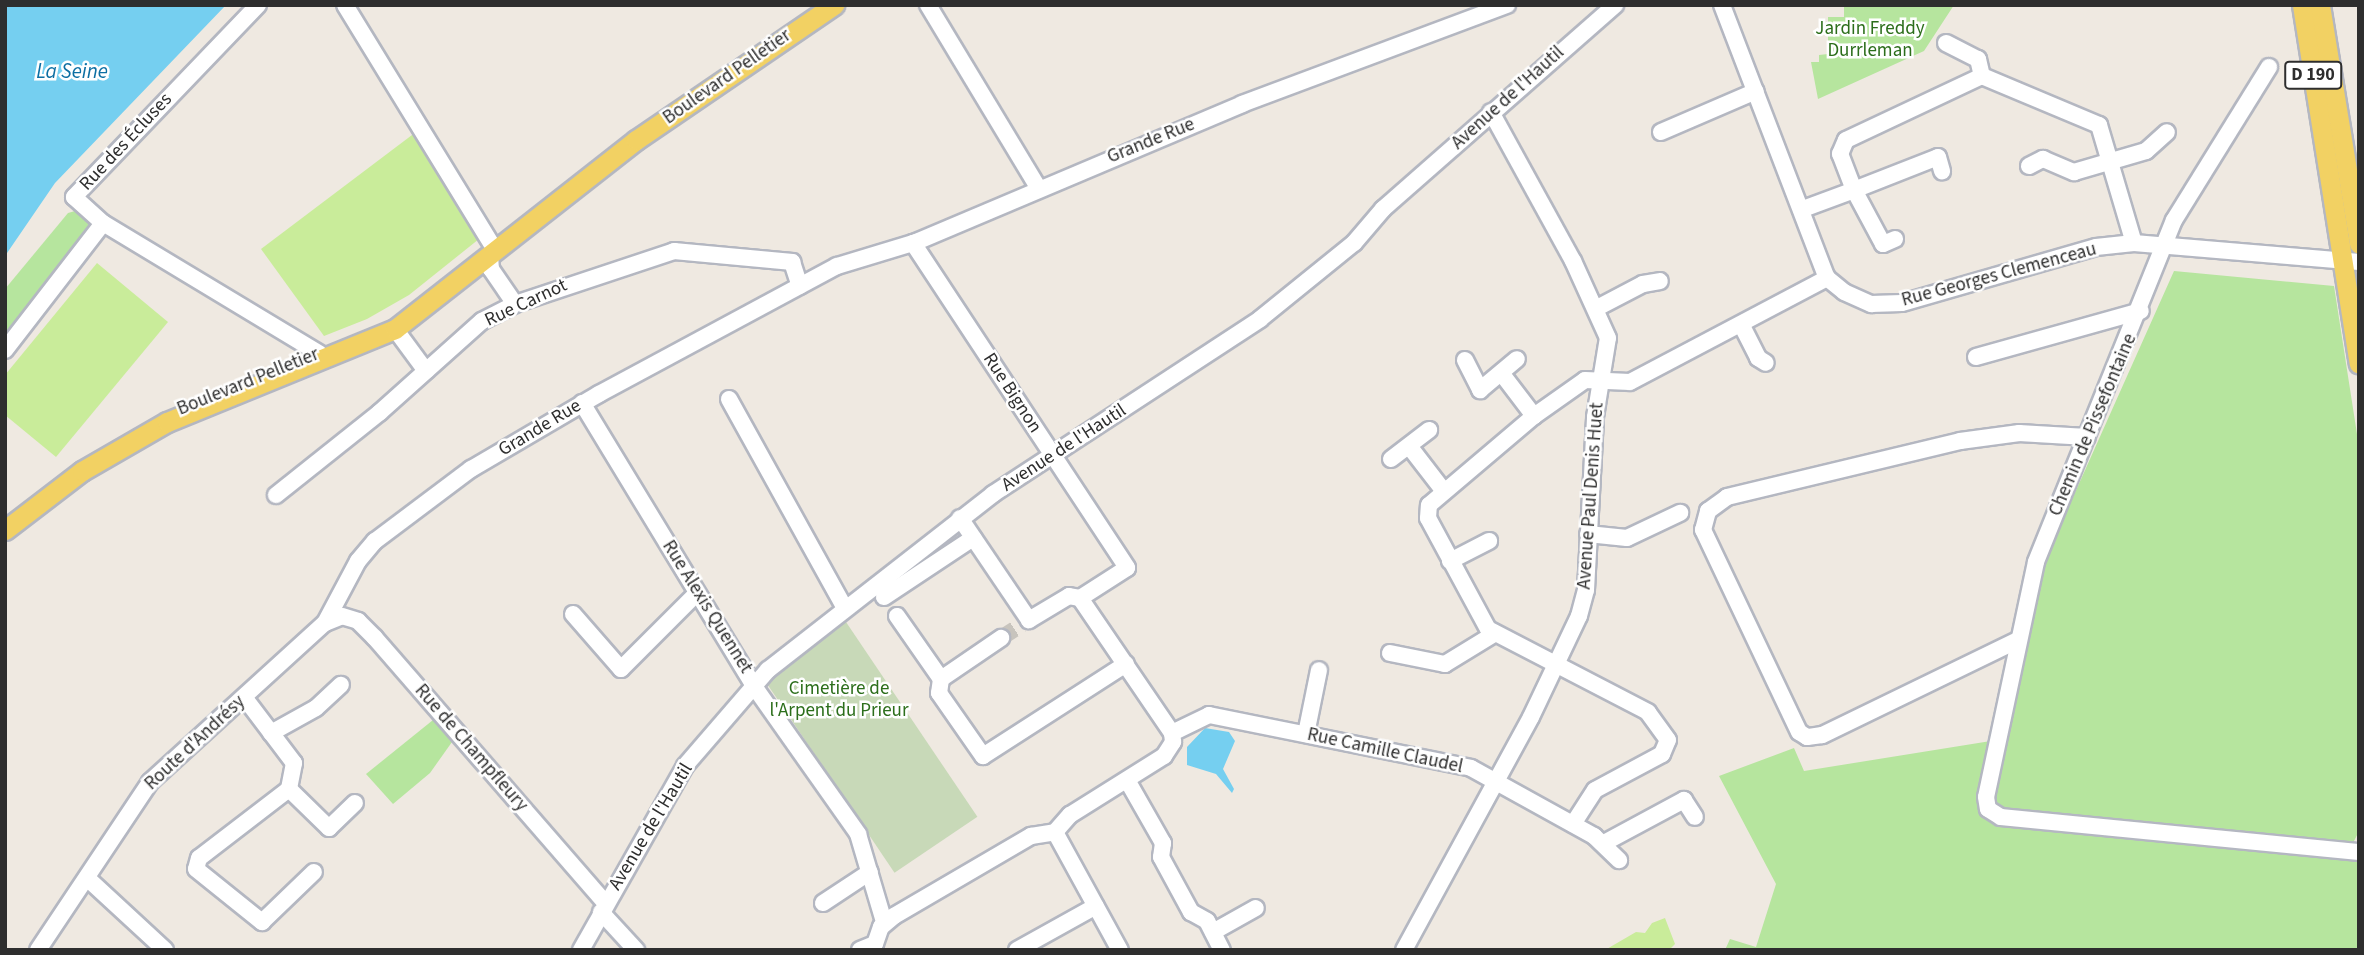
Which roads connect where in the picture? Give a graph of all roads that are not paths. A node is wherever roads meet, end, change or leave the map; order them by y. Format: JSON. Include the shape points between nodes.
{"nodes":[{"id":1,"x":258,"y":5,"type":"edge"},
{"id":2,"x":345,"y":5,"type":"edge"},
{"id":3,"x":814,"y":5,"type":"edge"},
{"id":4,"x":834,"y":5,"type":"edge"},
{"id":5,"x":928,"y":5,"type":"edge"},
{"id":6,"x":1507,"y":5,"type":"edge"},
{"id":7,"x":1615,"y":5,"type":"edge"},
{"id":8,"x":1722,"y":5,"type":"edge"},
{"id":9,"x":2302,"y":5,"type":"edge"},
{"id":10,"x":2320,"y":5,"type":"edge"},
{"id":11,"x":1598,"y":10,"type":"edge"},
{"id":12,"x":1946,"y":43,"type":"dead end"},
{"id":13,"x":2269,"y":67,"type":"dead end"},
{"id":14,"x":1982,"y":75,"type":"junction"},
{"id":15,"x":1756,"y":91,"type":"junction"},
{"id":16,"x":1491,"y":112,"type":"junction"},
{"id":17,"x":1661,"y":132,"type":"dead end"},
{"id":18,"x":2167,"y":132,"type":"dead end"},
{"id":19,"x":2111,"y":163,"type":"junction"},
{"id":20,"x":2029,"y":166,"type":"dead end"},
{"id":21,"x":1942,"y":171,"type":"dead end"},
{"id":22,"x":1039,"y":189,"type":"junction"},
{"id":23,"x":1854,"y":190,"type":"junction"},
{"id":24,"x":1803,"y":209,"type":"junction"},
{"id":25,"x":103,"y":223,"type":"junction"},
{"id":26,"x":1895,"y":239,"type":"dead end"},
{"id":27,"x":913,"y":243,"type":"junction"},
{"id":28,"x":2134,"y":243,"type":"junction"},
{"id":29,"x":2359,"y":244,"type":"edge"},
{"id":30,"x":2165,"y":247,"type":"junction"},
{"id":31,"x":490,"y":249,"type":"junction"},
{"id":32,"x":2351,"y":261,"type":"edge"},
{"id":33,"x":1827,"y":278,"type":"junction"},
{"id":34,"x":1660,"y":281,"type":"dead end"},
{"id":35,"x":800,"y":286,"type":"junction"},
{"id":36,"x":515,"y":304,"type":"junction"},
{"id":37,"x":1597,"y":308,"type":"junction"},
{"id":38,"x":2141,"y":310,"type":"junction"},
{"id":39,"x":1742,"y":326,"type":"junction"},
{"id":40,"x":395,"y":329,"type":"junction"},
{"id":41,"x":5,"y":350,"type":"edge"},
{"id":42,"x":320,"y":354,"type":"junction"},
{"id":43,"x":1976,"y":357,"type":"dead end"},
{"id":44,"x":1517,"y":359,"type":"dead end"},
{"id":45,"x":1465,"y":360,"type":"dead end"},
{"id":46,"x":1766,"y":363,"type":"dead end"},
{"id":47,"x":2359,"y":364,"type":"edge"},
{"id":48,"x":426,"y":371,"type":"junction"},
{"id":49,"x":1502,"y":374,"type":"junction"},
{"id":50,"x":1601,"y":378,"type":"junction"},
{"id":51,"x":729,"y":399,"type":"dead end"},
{"id":52,"x":582,"y":403,"type":"junction"},
{"id":53,"x":1534,"y":416,"type":"junction"},
{"id":54,"x":1429,"y":430,"type":"dead end"},
{"id":55,"x":2087,"y":437,"type":"junction"},
{"id":56,"x":1409,"y":446,"type":"junction"},
{"id":57,"x":1052,"y":455,"type":"junction"},
{"id":58,"x":1391,"y":459,"type":"dead end"},
{"id":59,"x":1443,"y":490,"type":"junction"},
{"id":60,"x":276,"y":495,"type":"dead end"},
{"id":61,"x":1680,"y":513,"type":"dead end"},
{"id":62,"x":960,"y":518,"type":"junction"},
{"id":63,"x":5,"y":522,"type":"edge"},
{"id":64,"x":5,"y":530,"type":"edge"},
{"id":65,"x":1588,"y":534,"type":"junction"},
{"id":66,"x":973,"y":538,"type":"junction"},
{"id":67,"x":1489,"y":541,"type":"dead end"},
{"id":68,"x":1450,"y":561,"type":"junction"},
{"id":69,"x":697,"y":593,"type":"junction"},
{"id":70,"x":341,"y":595,"type":"junction"},
{"id":71,"x":1080,"y":597,"type":"junction"},
{"id":72,"x":886,"y":600,"type":"junction"},
{"id":73,"x":845,"y":608,"type":"junction"},
{"id":74,"x":573,"y":614,"type":"dead end"},
{"id":75,"x":358,"y":621,"type":"junction"},
{"id":76,"x":325,"y":623,"type":"junction"},
{"id":77,"x":1494,"y":634,"type":"junction"},
{"id":78,"x":1001,"y":638,"type":"tunnel mouth"},
{"id":79,"x":2018,"y":640,"type":"junction"},
{"id":80,"x":1390,"y":653,"type":"dead end"},
{"id":81,"x":1126,"y":664,"type":"junction"},
{"id":82,"x":1556,"y":666,"type":"junction"},
{"id":83,"x":1320,"y":670,"type":"dead end"},
{"id":84,"x":940,"y":679,"type":"junction"},
{"id":85,"x":755,"y":683,"type":"junction"},
{"id":86,"x":341,"y":685,"type":"dead end"},
{"id":87,"x":244,"y":697,"type":"junction"},
{"id":88,"x":271,"y":733,"type":"junction"},
{"id":89,"x":1172,"y":733,"type":"junction"},
{"id":90,"x":1306,"y":734,"type":"junction"},
{"id":91,"x":1127,"y":780,"type":"junction"},
{"id":92,"x":1496,"y":782,"type":"junction"},
{"id":93,"x":289,"y":789,"type":"junction"},
{"id":94,"x":355,"y":803,"type":"dead end"},
{"id":95,"x":1695,"y":817,"type":"dead end"},
{"id":96,"x":1573,"y":824,"type":"junction"},
{"id":97,"x":1055,"y":832,"type":"junction"},
{"id":98,"x":1604,"y":843,"type":"junction"},
{"id":99,"x":2359,"y":852,"type":"edge"},
{"id":100,"x":1619,"y":860,"type":"dead end"},
{"id":101,"x":314,"y":872,"type":"dead end"},
{"id":102,"x":870,"y":872,"type":"junction"},
{"id":103,"x":87,"y":878,"type":"junction"},
{"id":104,"x":823,"y":903,"type":"dead end"},
{"id":105,"x":1096,"y":906,"type":"junction"},
{"id":106,"x":603,"y":908,"type":"junction"},
{"id":107,"x":1256,"y":908,"type":"dead end"},
{"id":108,"x":884,"y":922,"type":"junction"},
{"id":109,"x":1213,"y":932,"type":"junction"},
{"id":110,"x":874,"y":948,"type":"edge"},
{"id":111,"x":38,"y":950,"type":"edge"},
{"id":112,"x":165,"y":950,"type":"edge"},
{"id":113,"x":581,"y":950,"type":"edge"},
{"id":114,"x":636,"y":950,"type":"edge"},
{"id":115,"x":1017,"y":950,"type":"edge"},
{"id":116,"x":1120,"y":950,"type":"edge"},
{"id":117,"x":1222,"y":950,"type":"edge"},
{"id":118,"x":1404,"y":950,"type":"edge"}],
"edges":[{"from":1,"to":25,"type":"street","name":"Rue des Écluses","via":[[74,197]]},
{"from":2,"to":31,"type":"street"},
{"from":3,"to":31,"type":"main road","name":"Boulevard Pelletier","via":[[585,166]]},
{"from":4,"to":31,"type":"main road","name":"Boulevard Pelletier","via":[[636,140]]},
{"from":5,"to":22,"type":"street"},
{"from":6,"to":22,"type":"street","name":"Grande Rue","via":[[1242,104]]},
{"from":7,"to":11,"type":"street","name":"Avenue de l'Hautil"},
{"from":8,"to":15,"type":"street"},
{"from":9,"to":32,"type":"main road","number":"D 190"},
{"from":10,"to":29,"type":"main road","number":"D 190"},
{"from":11,"to":16,"type":"street","name":"Avenue de l'Hautil"},
{"from":12,"to":14,"type":"street","via":[[1978,59]]},
{"from":13,"to":30,"type":"street","name":"Chemin de Pissefontaine","via":[[2174,220]]},
{"from":14,"to":19,"type":"street","via":[[2099,125]]},
{"from":14,"to":23,"type":"street","via":[[1846,140],[1840,154]]},
{"from":15,"to":17,"type":"street"},
{"from":15,"to":24,"type":"street"},
{"from":16,"to":37,"type":"street","name":"Avenue Paul Denis Huet"},
{"from":16,"to":57,"type":"street","name":"Avenue de l'Hautil","via":[[1383,209],[1354,243],[1270,311]]},
{"from":18,"to":19,"type":"street","via":[[2146,151]]},
{"from":19,"to":20,"type":"street","via":[[2074,172],[2043,159]]},
{"from":19,"to":28,"type":"street"},
{"from":21,"to":23,"type":"street","via":[[1938,157]]},
{"from":22,"to":27,"type":"street","name":"Grande Rue"},
{"from":23,"to":24,"type":"street"},
{"from":23,"to":26,"type":"street","via":[[1883,244]]},
{"from":24,"to":33,"type":"street"},
{"from":25,"to":41,"type":"street"},
{"from":25,"to":42,"type":"street"},
{"from":27,"to":35,"type":"street","name":"Grande Rue","via":[[837,266]]},
{"from":27,"to":57,"type":"street","name":"Rue Bignon"},
{"from":28,"to":30,"type":"street","name":"Rue Georges Clemenceau"},
{"from":28,"to":33,"type":"street","name":"Rue Georges Clemenceau","via":[[2096,247],[1902,303],[1871,304]]},
{"from":30,"to":32,"type":"street","name":"Rue Georges Clemenceau"},
{"from":30,"to":38,"type":"street","name":"Chemin de Pissefontaine"},
{"from":31,"to":36,"type":"street","via":[[491,269]]},
{"from":31,"to":40,"type":"main road","name":"Boulevard Pelletier"},
{"from":31,"to":42,"type":"main road","name":"Boulevard Pelletier","via":[[390,322]]},
{"from":32,"to":47,"type":"main road","number":"D 190"},
{"from":33,"to":39,"type":"street"},
{"from":34,"to":37,"type":"street","via":[[1643,284]]},
{"from":35,"to":36,"type":"street","name":"Rue Carnot","via":[[792,262],[674,251]]},
{"from":35,"to":52,"type":"street","name":"Grande Rue"},
{"from":36,"to":48,"type":"street","name":"Rue Carnot","via":[[482,321]]},
{"from":37,"to":50,"type":"street","name":"Avenue Paul Denis Huet","via":[[1608,338]]},
{"from":38,"to":43,"type":"street"},
{"from":38,"to":55,"type":"street","name":"Chemin de Pissefontaine"},
{"from":39,"to":46,"type":"street","via":[[1758,358]]},
{"from":39,"to":50,"type":"street","via":[[1630,382]]},
{"from":40,"to":48,"type":"street"},
{"from":40,"to":64,"type":"main road","name":"Boulevard Pelletier","via":[[167,422],[82,471]]},
{"from":42,"to":63,"type":"main road","name":"Boulevard Pelletier","via":[[175,411],[128,435],[75,466]]},
{"from":44,"to":49,"type":"street"},
{"from":45,"to":49,"type":"street","via":[[1480,390]]},
{"from":48,"to":60,"type":"street","name":"Rue Carnot"},
{"from":49,"to":53,"type":"street"},
{"from":50,"to":53,"type":"street","via":[[1585,380]]},
{"from":50,"to":65,"type":"street","name":"Avenue Paul Denis Huet"},
{"from":51,"to":73,"type":"street"},
{"from":52,"to":69,"type":"street","name":"Rue Alexis Quennet"},
{"from":52,"to":70,"type":"street","name":"Grande Rue","via":[[471,469],[402,517],[362,555]]},
{"from":53,"to":59,"type":"street"},
{"from":54,"to":56,"type":"street"},
{"from":55,"to":79,"type":"street","name":"Chemin de Pissefontaine","via":[[2036,562]]},
{"from":55,"to":79,"type":"street","via":[[2019,433],[1960,441],[1727,498],[1708,510],[1703,530],[1799,732],[1807,737],[1885,706]]},
{"from":56,"to":58,"type":"street"},
{"from":56,"to":59,"type":"street"},
{"from":57,"to":62,"type":"street","name":"Avenue de l'Hautil"},
{"from":57,"to":71,"type":"street","name":"Rue Bignon","via":[[1127,568]]},
{"from":59,"to":68,"type":"street","via":[[1427,511]]},
{"from":61,"to":65,"type":"street","via":[[1627,538]]},
{"from":62,"to":66,"type":"street"},
{"from":62,"to":72,"type":"street","name":"Avenue de l'Hautil"},
{"from":65,"to":82,"type":"street","name":"Avenue Paul Denis Huet","via":[[1582,607]]},
{"from":66,"to":71,"type":"street","via":[[1025,622],[1069,596]]},
{"from":66,"to":72,"type":"street","name":"Avenue de l'Hautil"},
{"from":67,"to":68,"type":"street"},
{"from":68,"to":77,"type":"street"},
{"from":69,"to":74,"type":"street","via":[[621,669]]},
{"from":69,"to":85,"type":"street","name":"Rue Alexis Quennet"},
{"from":70,"to":75,"type":"street","name":"Rue de Champfleury","via":[[343,605]]},
{"from":70,"to":76,"type":"street","name":"Grande Rue"},
{"from":71,"to":81,"type":"street"},
{"from":72,"to":73,"type":"street","name":"Avenue de l'Hautil"},
{"from":72,"to":84,"type":"street"},
{"from":73,"to":85,"type":"street","name":"Avenue de l'Hautil"},
{"from":75,"to":76,"type":"street","via":[[342,616]]},
{"from":75,"to":106,"type":"street","name":"Rue de Champfleury"},
{"from":76,"to":87,"type":"street","name":"Route d'Andrésy"},
{"from":77,"to":80,"type":"street","via":[[1444,664]]},
{"from":77,"to":82,"type":"street"},
{"from":78,"to":84,"type":"street"},
{"from":79,"to":99,"type":"street","name":"Chemin de Pissefontaine","via":[[1991,770],[1988,809],[2001,817]]},
{"from":81,"to":84,"type":"street","via":[[983,757],[939,693]]},
{"from":81,"to":89,"type":"street"},
{"from":82,"to":92,"type":"street","name":"Avenue Paul Denis Huet"},
{"from":82,"to":96,"type":"street","via":[[1648,712],[1668,740],[1662,754],[1595,790]]},
{"from":83,"to":90,"type":"street"},
{"from":85,"to":102,"type":"street","name":"Rue Alexis Quennet","via":[[858,834]]},
{"from":85,"to":106,"type":"street","name":"Avenue de l'Hautil","via":[[685,766]]},
{"from":86,"to":88,"type":"street","via":[[316,708]]},
{"from":87,"to":88,"type":"street"},
{"from":87,"to":103,"type":"street","name":"Route d'Andrésy","via":[[150,782]]},
{"from":88,"to":93,"type":"street","via":[[294,763]]},
{"from":89,"to":90,"type":"street","name":"Rue Camille Claudel","via":[[1209,715]]},
{"from":89,"to":91,"type":"street","via":[[1169,752]]},
{"from":90,"to":92,"type":"street","name":"Rue Camille Claudel","via":[[1471,768]]},
{"from":91,"to":97,"type":"street","via":[[1070,815]]},
{"from":91,"to":109,"type":"street","via":[[1163,843],[1161,857],[1191,912],[1207,921]]},
{"from":92,"to":96,"type":"street","name":"Rue Camille Claudel"},
{"from":92,"to":118,"type":"street","name":"Avenue Paul Denis Huet"},
{"from":93,"to":94,"type":"street","via":[[329,828]]},
{"from":93,"to":101,"type":"street","via":[[199,858],[196,869],[262,922]]},
{"from":95,"to":98,"type":"street","via":[[1684,800]]},
{"from":96,"to":98,"type":"street","name":"Rue Camille Claudel"},
{"from":97,"to":105,"type":"street"},
{"from":97,"to":108,"type":"street","via":[[1031,836]]},
{"from":98,"to":100,"type":"street","name":"Rue Camille Claudel"},
{"from":102,"to":104,"type":"street"},
{"from":102,"to":108,"type":"street","name":"Rue Alexis Quennet"},
{"from":103,"to":111,"type":"street","name":"Route d'Andrésy"},
{"from":103,"to":112,"type":"street"},
{"from":105,"to":115,"type":"street"},
{"from":105,"to":116,"type":"street"},
{"from":106,"to":113,"type":"street","name":"Avenue de l'Hautil"},
{"from":106,"to":114,"type":"street","name":"Rue de Champfleury"},
{"from":107,"to":109,"type":"street"},
{"from":108,"to":110,"type":"street"},
{"from":109,"to":117,"type":"street"}]}
